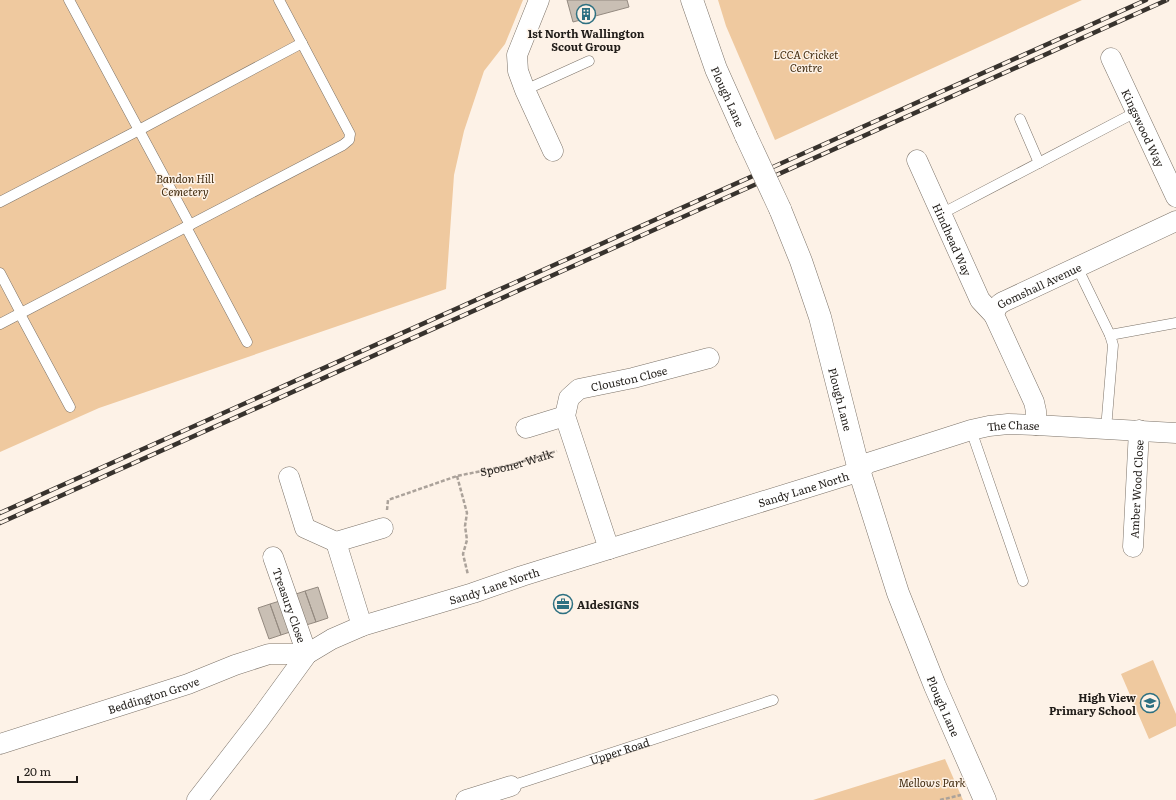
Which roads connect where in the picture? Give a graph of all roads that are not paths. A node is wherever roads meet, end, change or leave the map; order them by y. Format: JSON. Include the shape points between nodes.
{"nodes":[{"id":1,"x":69,"y":0,"type":"edge"},
{"id":2,"x":279,"y":0,"type":"edge"},
{"id":3,"x":539,"y":0,"type":"edge"},
{"id":4,"x":692,"y":0,"type":"edge"},
{"id":5,"x":302,"y":43,"type":"junction"},
{"id":6,"x":1111,"y":58,"type":"dead end"},
{"id":7,"x":589,"y":61,"type":"dead end"},
{"id":8,"x":524,"y":90,"type":"junction"},
{"id":9,"x":1136,"y":112,"type":"junction"},
{"id":10,"x":1020,"y":120,"type":"dead end"},
{"id":11,"x":139,"y":130,"type":"junction"},
{"id":12,"x":553,"y":152,"type":"dead end"},
{"id":13,"x":917,"y":160,"type":"dead end"},
{"id":14,"x":1039,"y":163,"type":"junction"},
{"id":15,"x":1176,"y":197,"type":"edge"},
{"id":16,"x":0,"y":202,"type":"edge"},
{"id":17,"x":941,"y":214,"type":"junction"},
{"id":18,"x":1176,"y":221,"type":"edge"},
{"id":19,"x":188,"y":226,"type":"junction"},
{"id":20,"x":1077,"y":267,"type":"junction"},
{"id":21,"x":0,"y":273,"type":"edge"},
{"id":22,"x":20,"y":313,"type":"junction"},
{"id":23,"x":994,"y":315,"type":"junction"},
{"id":24,"x":1176,"y":323,"type":"edge"},
{"id":25,"x":0,"y":324,"type":"edge"},
{"id":26,"x":1110,"y":335,"type":"junction"},
{"id":27,"x":247,"y":342,"type":"dead end"},
{"id":28,"x":709,"y":358,"type":"dead end"},
{"id":29,"x":70,"y":407,"type":"dead end"},
{"id":30,"x":565,"y":416,"type":"junction"},
{"id":31,"x":1036,"y":425,"type":"junction"},
{"id":32,"x":526,"y":428,"type":"dead end"},
{"id":33,"x":1106,"y":429,"type":"junction"},
{"id":34,"x":971,"y":430,"type":"junction"},
{"id":35,"x":1139,"y":430,"type":"junction"},
{"id":36,"x":1176,"y":433,"type":"edge"},
{"id":37,"x":859,"y":470,"type":"junction"},
{"id":38,"x":289,"y":477,"type":"dead end"},
{"id":39,"x":383,"y":528,"type":"road end"},
{"id":40,"x":336,"y":542,"type":"junction"},
{"id":41,"x":1133,"y":547,"type":"dead end"},
{"id":42,"x":609,"y":550,"type":"junction"},
{"id":43,"x":273,"y":556,"type":"dead end"},
{"id":44,"x":1023,"y":581,"type":"dead end"},
{"id":45,"x":362,"y":626,"type":"junction"},
{"id":46,"x":307,"y":654,"type":"junction"},
{"id":47,"x":773,"y":700,"type":"dead end"},
{"id":48,"x":0,"y":744,"type":"edge"},
{"id":49,"x":511,"y":786,"type":"joint"},
{"id":50,"x":197,"y":800,"type":"edge"},
{"id":51,"x":466,"y":800,"type":"edge"},
{"id":52,"x":985,"y":800,"type":"edge"}],
"edges":[{"from":1,"to":11,"type":"lane"},
{"from":2,"to":5,"type":"lane"},
{"from":3,"to":8,"type":"street","via":[[517,55],[518,71]]},
{"from":4,"to":37,"type":"main road","name":"Plough Lane","bridge":true,"via":[[716,68],[801,261],[820,317]]},
{"from":5,"to":11,"type":"lane"},
{"from":5,"to":19,"type":"lane","via":[[350,134],[349,140]]},
{"from":6,"to":9,"type":"street","name":"Kingswood Way"},
{"from":7,"to":8,"type":"lane"},
{"from":8,"to":12,"type":"street"},
{"from":9,"to":14,"type":"lane"},
{"from":9,"to":15,"type":"street","name":"Kingswood Way"},
{"from":10,"to":14,"type":"lane"},
{"from":11,"to":16,"type":"lane"},
{"from":11,"to":19,"type":"lane"},
{"from":13,"to":17,"type":"street","name":"Hindhead Way"},
{"from":14,"to":17,"type":"lane"},
{"from":17,"to":23,"type":"street","name":"Hindhead Way","via":[[980,300]]},
{"from":18,"to":20,"type":"street","name":"Gomshall Avenue"},
{"from":19,"to":22,"type":"lane"},
{"from":19,"to":27,"type":"lane"},
{"from":20,"to":23,"type":"street","name":"Gomshall Avenue","via":[[1005,301],[996,309]]},
{"from":20,"to":26,"type":"lane"},
{"from":21,"to":22,"type":"lane"},
{"from":22,"to":25,"type":"lane"},
{"from":22,"to":29,"type":"lane"},
{"from":23,"to":31,"type":"street","name":"Gomshall Avenue","via":[[1034,402]]},
{"from":24,"to":26,"type":"lane"},
{"from":26,"to":33,"type":"lane","via":[[1113,345]]},
{"from":28,"to":30,"type":"street","name":"Clouston Close","via":[[578,389],[569,398]]},
{"from":30,"to":32,"type":"street"},
{"from":30,"to":42,"type":"street"},
{"from":31,"to":33,"type":"street","name":"The Chase"},
{"from":31,"to":34,"type":"street","name":"The Chase","via":[[1008,424]]},
{"from":33,"to":35,"type":"street","name":"The Chase"},
{"from":34,"to":37,"type":"street","name":"The Chase","via":[[868,463]]},
{"from":34,"to":44,"type":"lane"},
{"from":35,"to":36,"type":"street","name":"The Chase"},
{"from":35,"to":41,"type":"street","name":"Amber Wood Close"},
{"from":37,"to":42,"type":"street","name":"Sandy Lane North"},
{"from":37,"to":52,"type":"main road","name":"Plough Lane","via":[[910,624]]},
{"from":38,"to":40,"type":"street","via":[[305,528]]},
{"from":39,"to":40,"type":"street"},
{"from":40,"to":45,"type":"street"},
{"from":42,"to":45,"type":"street","name":"Sandy Lane North"},
{"from":43,"to":46,"type":"street","name":"Treasury Close"},
{"from":45,"to":46,"type":"street","name":"Sandy Lane North","via":[[332,639]]},
{"from":46,"to":48,"type":"street","name":"Beddington Grove","via":[[269,654],[188,684]]},
{"from":46,"to":50,"type":"street","name":"Sandy Lane North","via":[[260,720]]},
{"from":47,"to":49,"type":"lane","name":"Upper Road"},
{"from":49,"to":51,"type":"street","name":"Upper Road"}]}
